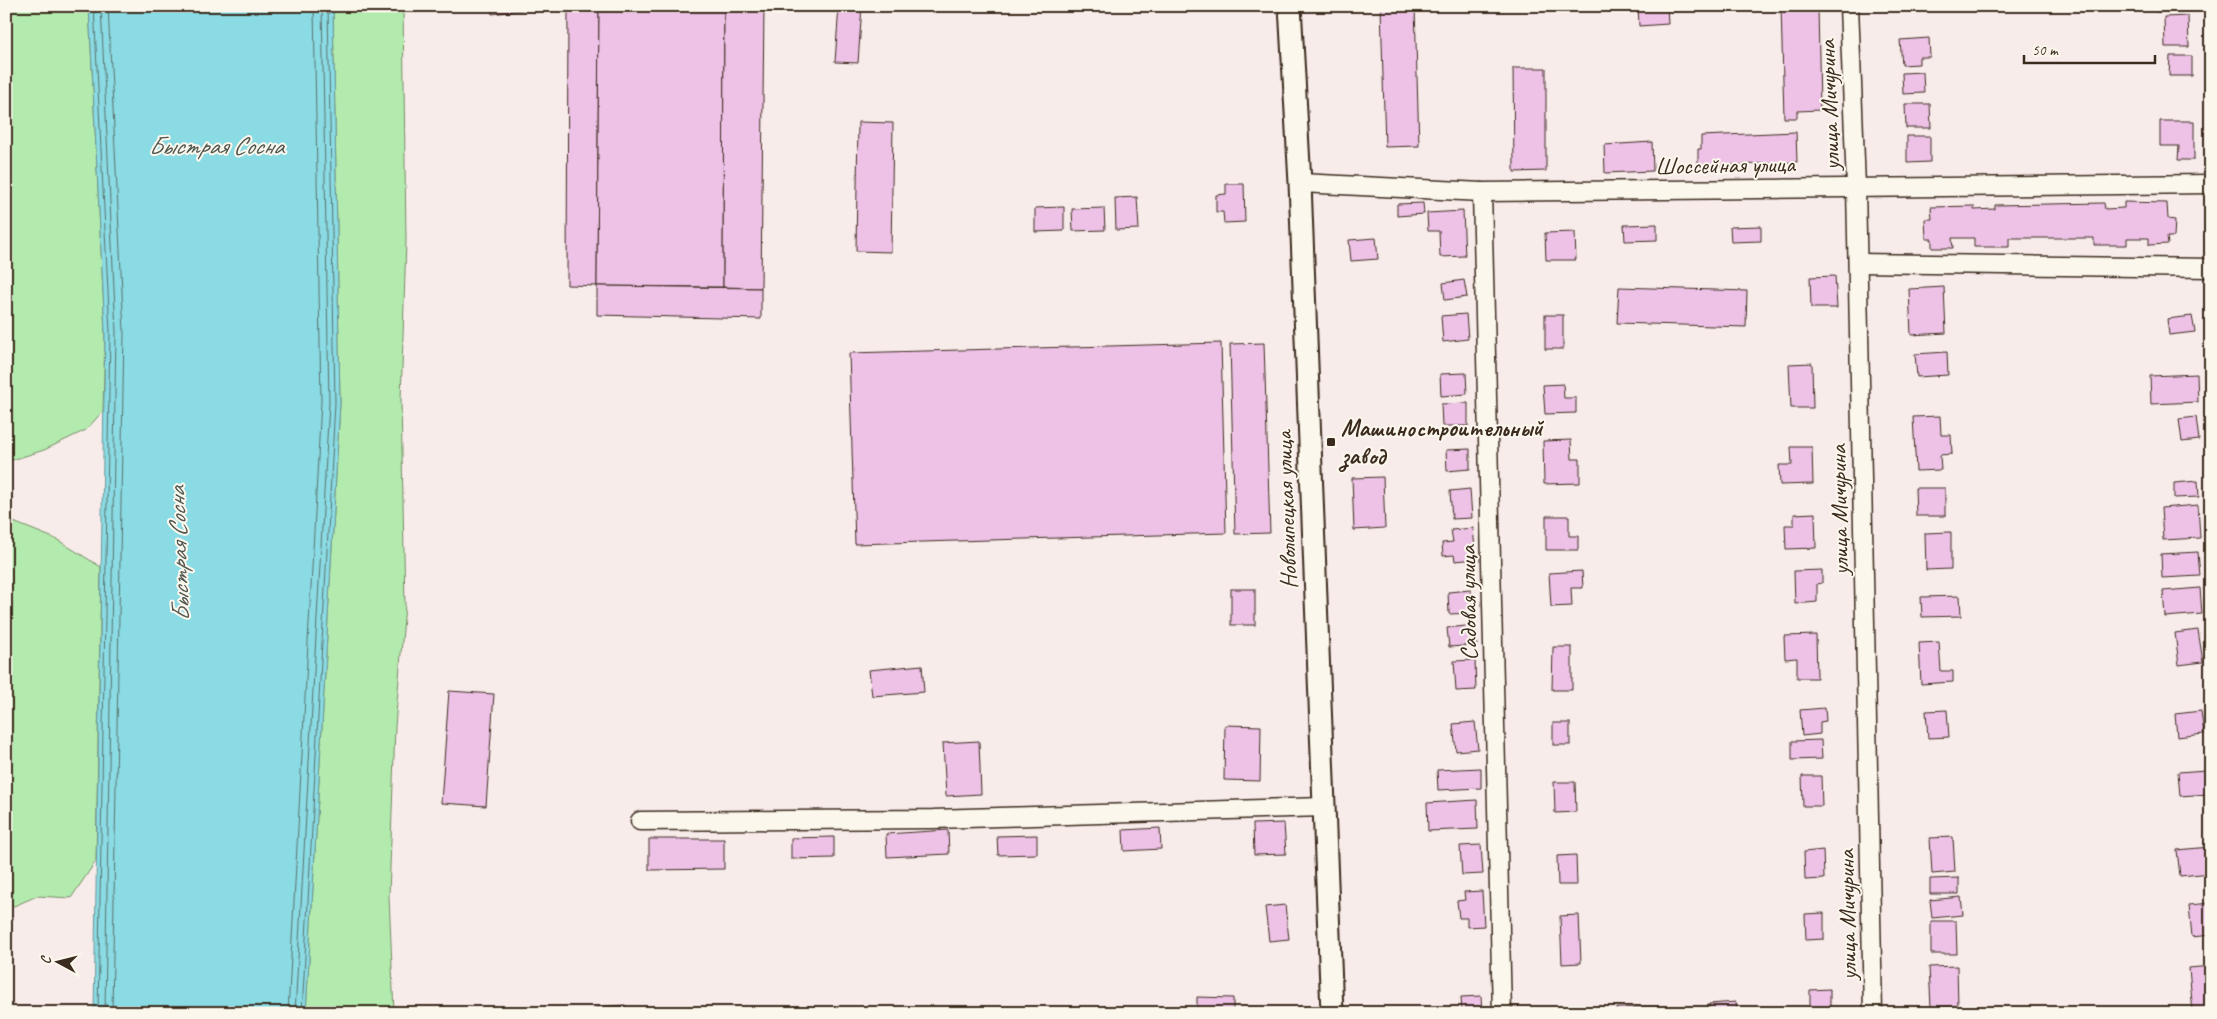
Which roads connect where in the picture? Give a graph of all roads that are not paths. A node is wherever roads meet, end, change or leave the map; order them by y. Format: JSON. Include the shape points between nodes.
{"nodes":[{"id":1,"x":1290,"y":6,"type":"edge"},
{"id":2,"x":1849,"y":6,"type":"edge"},
{"id":3,"x":1300,"y":183,"type":"junction"},
{"id":4,"x":2211,"y":184,"type":"edge"},
{"id":5,"x":1856,"y":187,"type":"junction"},
{"id":6,"x":1482,"y":192,"type":"junction"},
{"id":7,"x":1858,"y":263,"type":"junction"},
{"id":8,"x":2211,"y":268,"type":"edge"},
{"id":9,"x":1324,"y":807,"type":"junction"},
{"id":10,"x":640,"y":820,"type":"dead end"},
{"id":11,"x":1332,"y":1013,"type":"edge"},
{"id":12,"x":1502,"y":1013,"type":"edge"},
{"id":13,"x":1873,"y":1013,"type":"edge"}],
"edges":[{"from":1,"to":3,"type":"street","name":"Новолипецкая улица"},
{"from":2,"to":5,"type":"street","name":"улица Мичурина"},
{"from":3,"to":6,"type":"street","name":"Шоссейная улица"},
{"from":3,"to":9,"type":"street","name":"Новолипецкая улица"},
{"from":4,"to":5,"type":"street","name":"Шоссейная улица"},
{"from":5,"to":6,"type":"street","name":"Шоссейная улица"},
{"from":5,"to":7,"type":"street","name":"улица Мичурина"},
{"from":6,"to":12,"type":"street","name":"Садовая улица"},
{"from":7,"to":8,"type":"street"},
{"from":7,"to":13,"type":"street","name":"улица Мичурина"},
{"from":9,"to":10,"type":"street","via":[[933,819]]},
{"from":9,"to":11,"type":"street","name":"Новолипецкая улица"}]}
